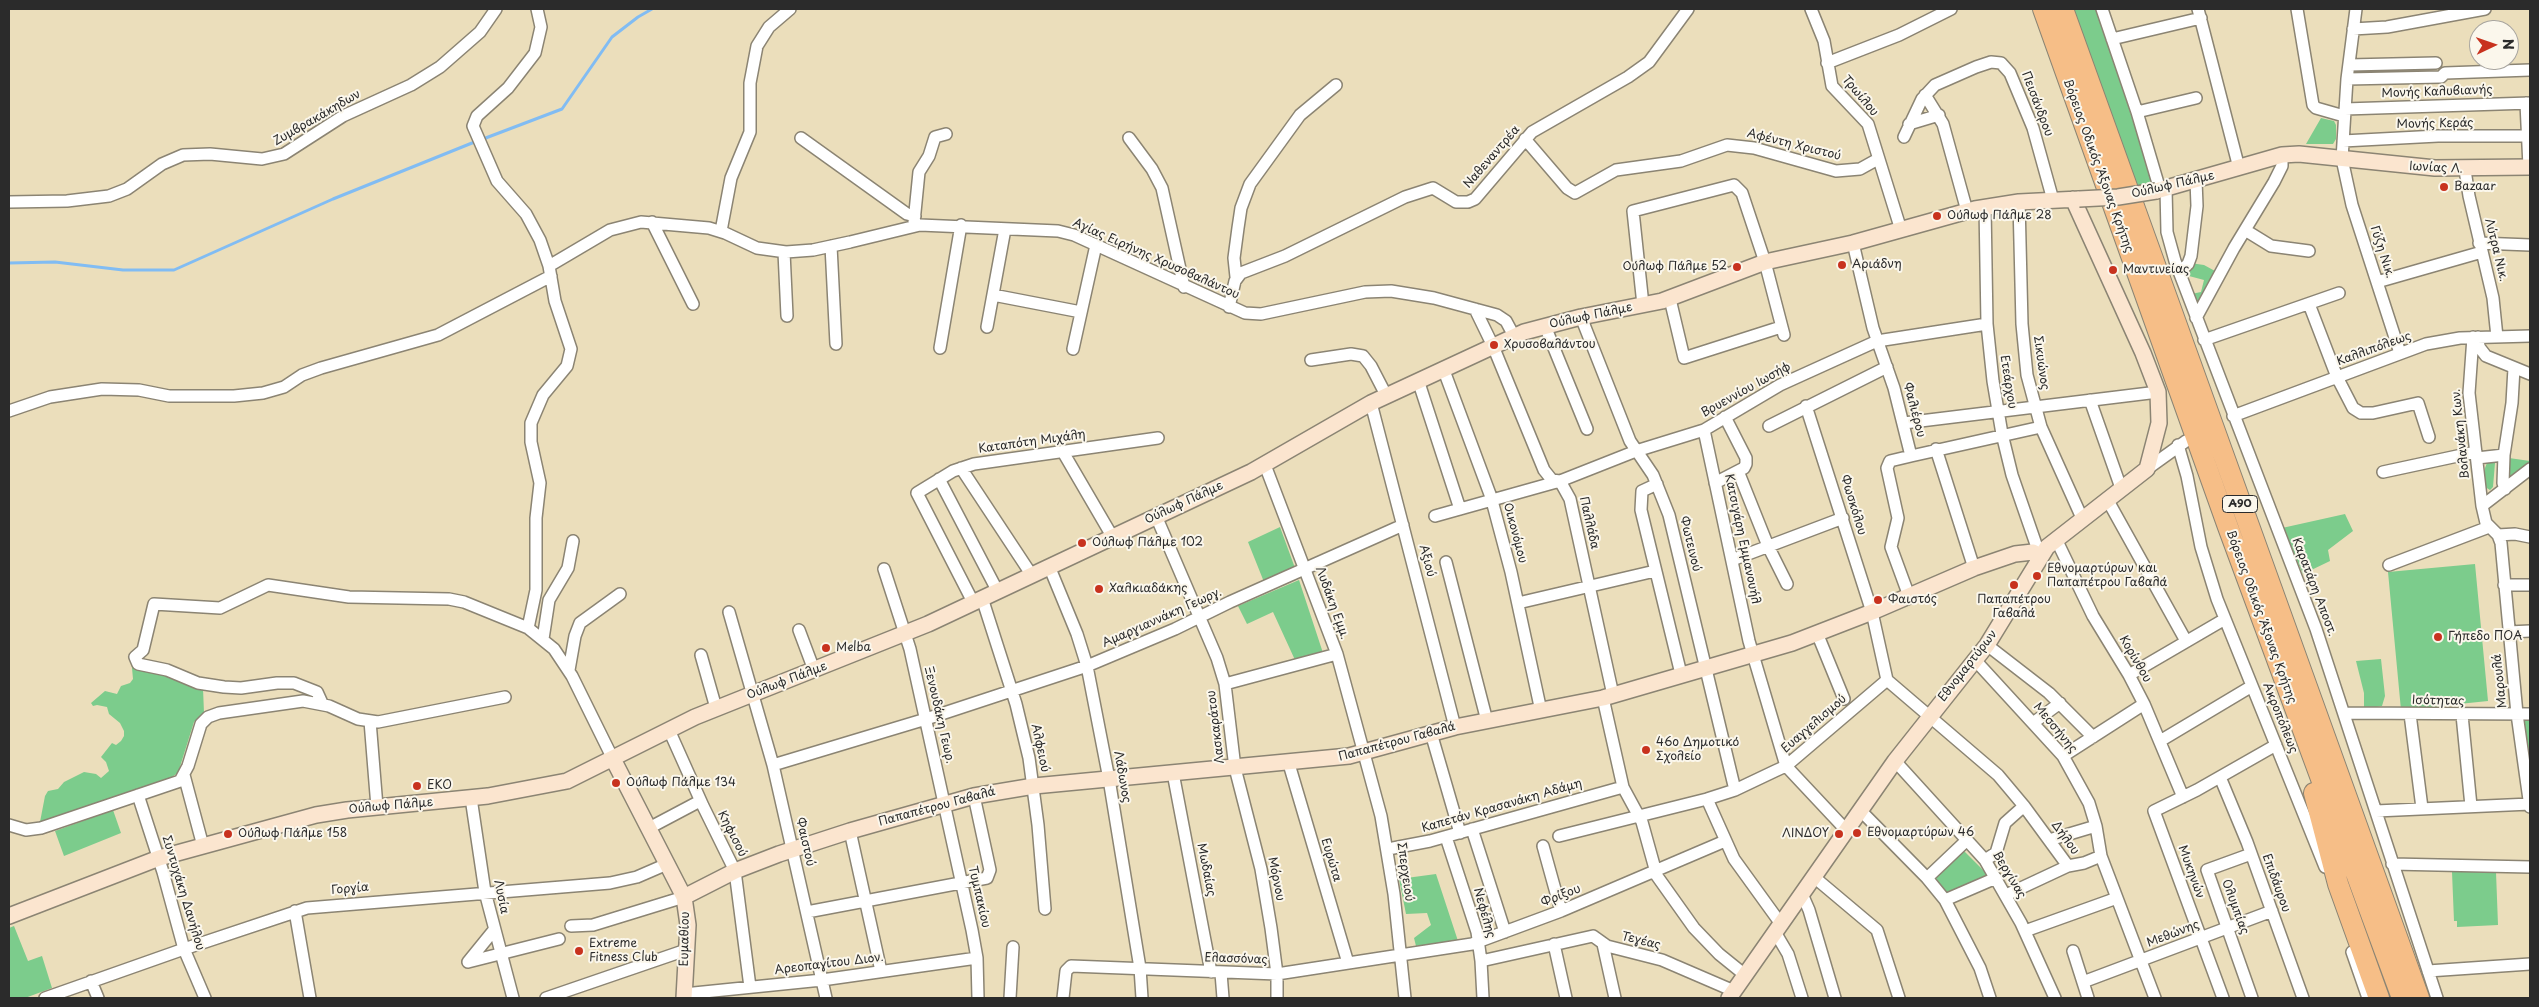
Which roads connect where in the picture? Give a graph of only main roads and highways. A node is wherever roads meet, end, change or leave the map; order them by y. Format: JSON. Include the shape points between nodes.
{"nodes":[{"id":1,"x":2043,"y":9,"type":"edge"},
{"id":2,"x":2063,"y":9,"type":"edge"},
{"id":3,"x":2295,"y":708,"type":"junction"},
{"id":4,"x":2415,"y":996,"type":"edge"},
{"id":5,"x":2378,"y":998,"type":"edge"}],
"edges":[{"from":1,"to":3,"type":"highway","name":"Βόρειος Οδικός Άξονας Κρήτης","number":"Α90"},
{"from":2,"to":4,"type":"highway","name":"Βόρειος Οδικός Άξονας Κρήτης","number":"Α90"},
{"from":3,"to":4,"type":"highway","name":"Βόρειος Οδικός Άξονας Κρήτης","number":"Α90"},
{"from":3,"to":5,"type":"highway","via":[[2331,860]]}]}
